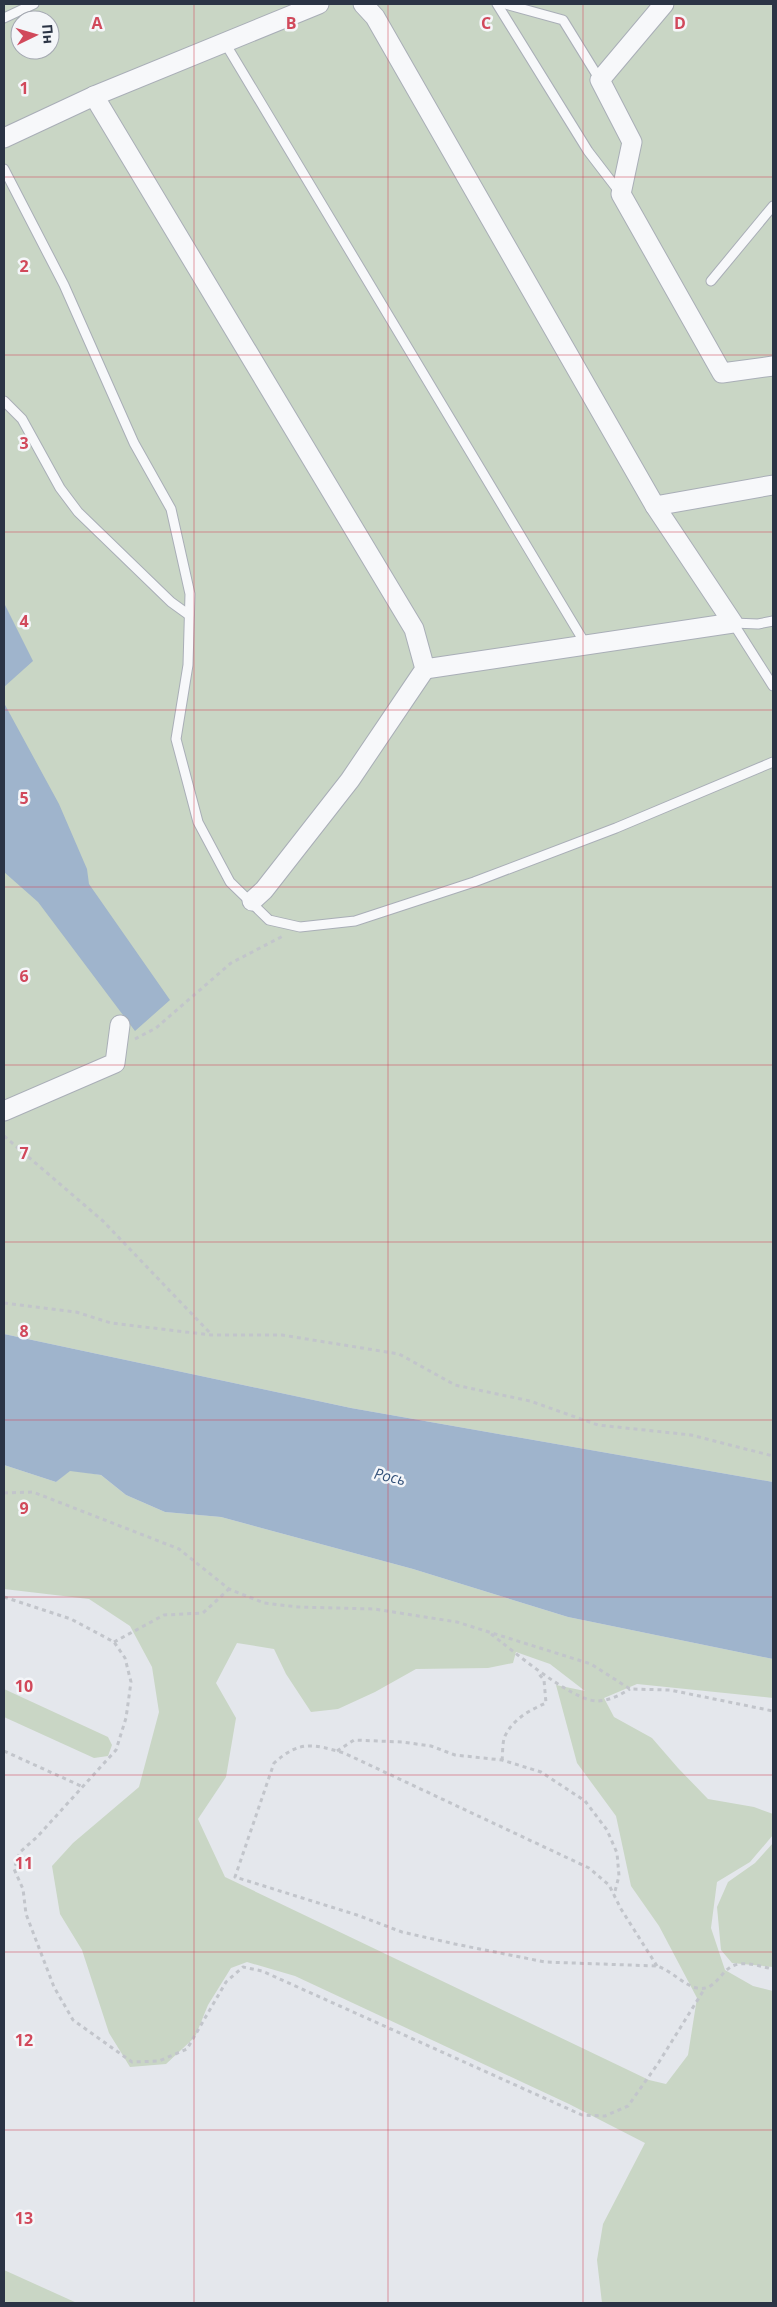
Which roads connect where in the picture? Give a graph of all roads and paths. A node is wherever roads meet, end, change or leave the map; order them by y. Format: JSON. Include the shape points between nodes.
{"nodes":[{"id":1,"x":34,"y":4,"type":"edge"},
{"id":2,"x":319,"y":4,"type":"edge"},
{"id":3,"x":363,"y":4,"type":"edge"},
{"id":4,"x":497,"y":4,"type":"edge"},
{"id":5,"x":505,"y":4,"type":"edge"},
{"id":6,"x":664,"y":4,"type":"edge"},
{"id":7,"x":4,"y":18,"type":"edge"},
{"id":8,"x":224,"y":43,"type":"junction"},
{"id":9,"x":600,"y":80,"type":"junction"},
{"id":10,"x":94,"y":96,"type":"junction"},
{"id":11,"x":4,"y":138,"type":"edge"},
{"id":12,"x":4,"y":168,"type":"edge"},
{"id":13,"x":621,"y":194,"type":"junction"},
{"id":14,"x":773,"y":206,"type":"edge"},
{"id":15,"x":711,"y":281,"type":"dead end"},
{"id":16,"x":773,"y":366,"type":"edge"},
{"id":17,"x":4,"y":401,"type":"edge"},
{"id":18,"x":773,"y":485,"type":"edge"},
{"id":19,"x":655,"y":506,"type":"junction"},
{"id":20,"x":189,"y":615,"type":"junction"},
{"id":21,"x":773,"y":621,"type":"edge"},
{"id":22,"x":733,"y":623,"type":"junction"},
{"id":23,"x":586,"y":646,"type":"junction"},
{"id":24,"x":425,"y":669,"type":"junction"},
{"id":25,"x":773,"y":686,"type":"edge"},
{"id":26,"x":773,"y":762,"type":"edge"},
{"id":27,"x":252,"y":902,"type":"junction"},
{"id":28,"x":300,"y":927,"type":"junction"},
{"id":29,"x":120,"y":1025,"type":"dead end"},
{"id":30,"x":117,"y":1049,"type":"junction"},
{"id":31,"x":4,"y":1111,"type":"edge"},
{"id":32,"x":4,"y":1136,"type":"edge"},
{"id":33,"x":4,"y":1303,"type":"edge"},
{"id":34,"x":211,"y":1335,"type":"junction"},
{"id":35,"x":773,"y":1456,"type":"edge"},
{"id":36,"x":4,"y":1493,"type":"edge"},
{"id":37,"x":229,"y":1589,"type":"junction"},
{"id":38,"x":4,"y":1597,"type":"edge"},
{"id":39,"x":488,"y":1631,"type":"junction"},
{"id":40,"x":114,"y":1642,"type":"junction"},
{"id":41,"x":536,"y":1670,"type":"junction"},
{"id":42,"x":630,"y":1689,"type":"junction"},
{"id":43,"x":773,"y":1711,"type":"edge"},
{"id":44,"x":4,"y":1751,"type":"edge"},
{"id":45,"x":337,"y":1751,"type":"junction"},
{"id":46,"x":502,"y":1760,"type":"junction"},
{"id":47,"x":81,"y":1786,"type":"junction"},
{"id":48,"x":614,"y":1895,"type":"junction"},
{"id":49,"x":657,"y":1966,"type":"junction"},
{"id":50,"x":773,"y":1969,"type":"edge"},
{"id":51,"x":705,"y":1988,"type":"junction"}],
"edges":[{"from":1,"to":7,"type":"lane"},
{"from":2,"to":8,"type":"street"},
{"from":3,"to":19,"type":"street","via":[[375,17]]},
{"from":4,"to":13,"type":"lane","via":[[588,151]]},
{"from":5,"to":9,"type":"lane","via":[[563,20]]},
{"from":6,"to":9,"type":"street"},
{"from":8,"to":10,"type":"street"},
{"from":8,"to":23,"type":"lane"},
{"from":9,"to":13,"type":"street","via":[[632,142]]},
{"from":10,"to":11,"type":"street"},
{"from":10,"to":24,"type":"street","via":[[414,629]]},
{"from":12,"to":20,"type":"lane","via":[[64,285],[134,443],[170,510],[190,594]]},
{"from":13,"to":16,"type":"street","via":[[722,373]]},
{"from":14,"to":15,"type":"lane"},
{"from":17,"to":20,"type":"lane","via":[[22,419],[60,488],[78,512],[171,602]]},
{"from":18,"to":19,"type":"street"},
{"from":19,"to":22,"type":"street"},
{"from":20,"to":27,"type":"lane","via":[[188,665],[176,739],[198,822],[230,882]]},
{"from":21,"to":22,"type":"lane"},
{"from":22,"to":23,"type":"street"},
{"from":22,"to":25,"type":"lane"},
{"from":23,"to":24,"type":"street"},
{"from":24,"to":27,"type":"street","via":[[350,780]]},
{"from":26,"to":28,"type":"lane","via":[[616,828],[474,882],[355,921]]},
{"from":27,"to":28,"type":"lane","via":[[269,920]]},
{"from":28,"to":30,"type":"path","via":[[231,963],[156,1028]]},
{"from":29,"to":30,"type":"street"},
{"from":30,"to":31,"type":"street","via":[[115,1062]]},
{"from":32,"to":34,"type":"path","via":[[103,1221]]},
{"from":33,"to":34,"type":"path","via":[[76,1312],[110,1323]]},
{"from":34,"to":35,"type":"path","via":[[282,1335],[399,1354],[455,1386],[530,1401],[598,1425],[691,1435]]},
{"from":36,"to":37,"type":"path","via":[[33,1492],[179,1549]]},
{"from":37,"to":39,"type":"path","via":[[264,1602],[298,1607],[374,1609],[457,1622]]},
{"from":37,"to":40,"type":"path","via":[[203,1613],[164,1615]]},
{"from":38,"to":40,"type":"path","via":[[71,1619]]},
{"from":39,"to":41,"type":"path"},
{"from":39,"to":42,"type":"path","via":[[591,1664]]},
{"from":40,"to":47,"type":"path","via":[[125,1658],[131,1682],[126,1718],[116,1750]]},
{"from":41,"to":42,"type":"path","via":[[571,1692],[597,1701],[616,1697]]},
{"from":41,"to":46,"type":"path","via":[[544,1680],[546,1703],[533,1708],[515,1722],[504,1737]]},
{"from":42,"to":43,"type":"path","via":[[670,1690]]},
{"from":44,"to":47,"type":"path"},
{"from":45,"to":46,"type":"path","via":[[354,1740],[402,1742],[431,1746],[455,1755]]},
{"from":45,"to":48,"type":"path","via":[[589,1868]]},
{"from":45,"to":49,"type":"path","via":[[304,1744],[288,1751],[274,1763],[235,1877],[402,1932],[455,1944],[545,1962]]},
{"from":46,"to":48,"type":"path","via":[[540,1772],[585,1800],[607,1830],[617,1853],[619,1876]]},
{"from":47,"to":51,"type":"path","via":[[37,1838],[20,1852],[14,1869],[23,1889],[26,1914],[54,1987],[73,2020],[132,2062],[159,2061],[187,2049],[226,1982],[243,1966],[262,1971],[582,2115],[605,2116],[628,2106]]},
{"from":48,"to":49,"type":"path"},
{"from":49,"to":51,"type":"path","via":[[696,1988]]},
{"from":50,"to":51,"type":"path","via":[[738,1964]]}]}
